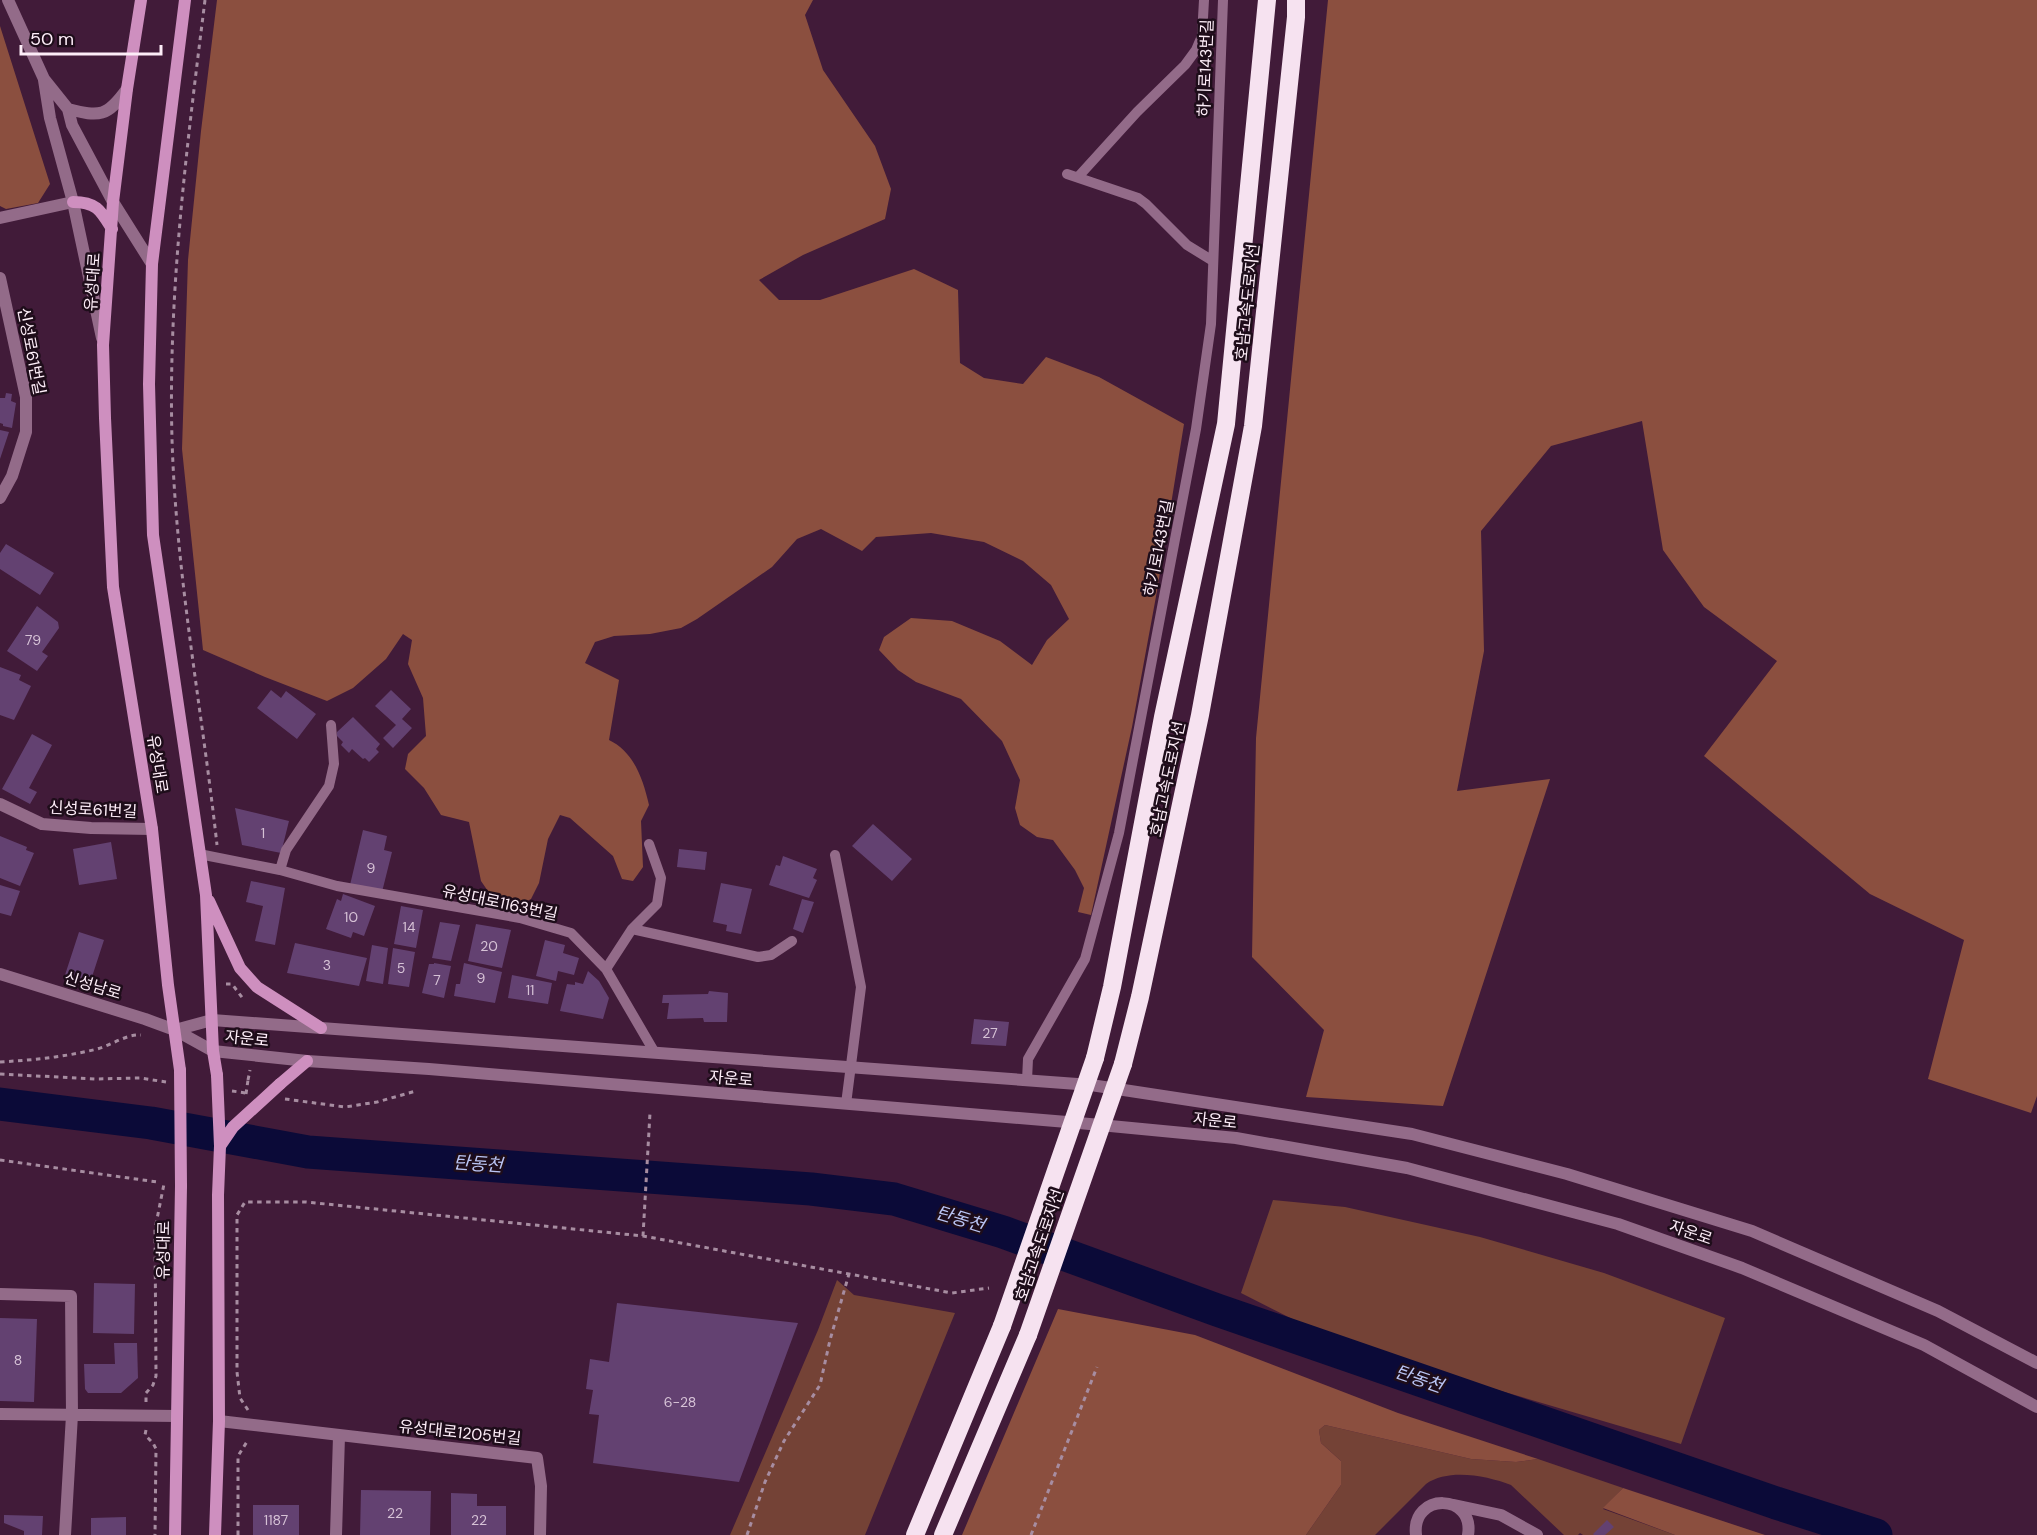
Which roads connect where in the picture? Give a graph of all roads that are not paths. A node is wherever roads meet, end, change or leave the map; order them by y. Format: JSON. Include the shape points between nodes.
{"nodes":[{"id":1,"x":8,"y":0,"type":"edge"},
{"id":2,"x":141,"y":0,"type":"edge"},
{"id":3,"x":185,"y":0,"type":"edge"},
{"id":4,"x":1204,"y":0,"type":"edge"},
{"id":5,"x":1223,"y":0,"type":"edge"},
{"id":6,"x":1267,"y":0,"type":"edge"},
{"id":7,"x":1297,"y":6,"type":"edge"},
{"id":8,"x":44,"y":79,"type":"junction"},
{"id":9,"x":127,"y":89,"type":"junction"},
{"id":10,"x":68,"y":109,"type":"junction"},
{"id":11,"x":73,"y":202,"type":"junction"},
{"id":12,"x":113,"y":202,"type":"junction"},
{"id":13,"x":0,"y":218,"type":"edge"},
{"id":14,"x":112,"y":229,"type":"junction"},
{"id":15,"x":1213,"y":261,"type":"junction"},
{"id":16,"x":152,"y":264,"type":"junction"},
{"id":17,"x":0,"y":278,"type":"edge"},
{"id":18,"x":103,"y":345,"type":"junction"},
{"id":19,"x":0,"y":498,"type":"edge"},
{"id":20,"x":331,"y":725,"type":"dead end"},
{"id":21,"x":0,"y":804,"type":"edge"},
{"id":22,"x":152,"y":829,"type":"junction"},
{"id":23,"x":649,"y":844,"type":"dead end"},
{"id":24,"x":199,"y":854,"type":"junction"},
{"id":25,"x":835,"y":855,"type":"dead end"},
{"id":26,"x":280,"y":870,"type":"junction"},
{"id":27,"x":206,"y":895,"type":"junction"},
{"id":28,"x":632,"y":929,"type":"junction"},
{"id":29,"x":792,"y":941,"type":"dead end"},
{"id":30,"x":606,"y":969,"type":"junction"},
{"id":31,"x":0,"y":974,"type":"edge"},
{"id":32,"x":212,"y":1020,"type":"junction"},
{"id":33,"x":321,"y":1028,"type":"junction"},
{"id":34,"x":175,"y":1030,"type":"junction"},
{"id":35,"x":213,"y":1051,"type":"junction"},
{"id":36,"x":655,"y":1053,"type":"junction"},
{"id":37,"x":307,"y":1061,"type":"junction"},
{"id":38,"x":852,"y":1067,"type":"junction"},
{"id":39,"x":1027,"y":1080,"type":"junction"},
{"id":40,"x":846,"y":1104,"type":"junction"},
{"id":41,"x":220,"y":1146,"type":"junction"},
{"id":42,"x":0,"y":1294,"type":"edge"},
{"id":43,"x":2037,"y":1363,"type":"edge"},
{"id":44,"x":2037,"y":1407,"type":"edge"},
{"id":45,"x":0,"y":1414,"type":"edge"},
{"id":46,"x":72,"y":1415,"type":"junction"},
{"id":47,"x":177,"y":1416,"type":"junction"},
{"id":48,"x":219,"y":1421,"type":"junction"},
{"id":49,"x":339,"y":1436,"type":"junction"},
{"id":50,"x":1452,"y":1504,"type":"junction"},
{"id":51,"x":65,"y":1535,"type":"edge"},
{"id":52,"x":176,"y":1535,"type":"edge"},
{"id":53,"x":215,"y":1535,"type":"edge"},
{"id":54,"x":336,"y":1535,"type":"edge"},
{"id":55,"x":540,"y":1535,"type":"edge"},
{"id":56,"x":915,"y":1535,"type":"edge"},
{"id":57,"x":943,"y":1535,"type":"edge"},
{"id":58,"x":1416,"y":1535,"type":"edge"},
{"id":59,"x":1468,"y":1535,"type":"edge"},
{"id":60,"x":1537,"y":1535,"type":"edge"}],
"edges":[{"from":1,"to":8,"type":"street"},
{"from":2,"to":9,"type":"main road","name":"유성대로"},
{"from":3,"to":16,"type":"main road","name":"유성대로"},
{"from":4,"to":15,"type":"lane","via":[[1202,36],[1185,66],[1072,176],[1138,198],[1187,245]]},
{"from":5,"to":15,"type":"lane","name":"하기로143번길"},
{"from":6,"to":56,"type":"highway","name":"호남고속도로지선","bridge":true,"via":[[1226,424],[1163,717],[1112,987],[1095,1058],[1002,1326]]},
{"from":7,"to":57,"type":"highway","name":"호남고속도로지선","bridge":true,"via":[[1253,426],[1200,715],[1140,997],[1123,1064],[1028,1335]]},
{"from":8,"to":10,"type":"street"},
{"from":8,"to":11,"type":"street"},
{"from":9,"to":10,"type":"street","via":[[114,106],[100,114]]},
{"from":9,"to":12,"type":"main road","name":"유성대로"},
{"from":10,"to":12,"type":"street","via":[[72,125]]},
{"from":11,"to":13,"type":"street"},
{"from":11,"to":14,"type":"main road","via":[[99,208]]},
{"from":11,"to":18,"type":"street"},
{"from":12,"to":14,"type":"main road","name":"유성대로"},
{"from":12,"to":16,"type":"street"},
{"from":14,"to":18,"type":"main road","name":"유성대로"},
{"from":15,"to":39,"type":"lane","name":"하기로143번길","via":[[1211,324],[1197,429],[1119,833],[1085,959],[1028,1059]]},
{"from":16,"to":24,"type":"main road","name":"유성대로","via":[[149,384],[153,535]]},
{"from":17,"to":19,"type":"street","name":"신성로61번길","via":[[26,397],[26,432],[12,476]]},
{"from":18,"to":22,"type":"main road","name":"유성대로","via":[[113,587]]},
{"from":20,"to":26,"type":"lane","via":[[334,764],[329,786],[286,850]]},
{"from":21,"to":22,"type":"street","name":"신성로61번길","via":[[42,824]]},
{"from":22,"to":34,"type":"main road","name":"유성대로"},
{"from":23,"to":28,"type":"lane","via":[[661,878],[657,904]]},
{"from":24,"to":26,"type":"lane","name":"유성대로1163번길"},
{"from":24,"to":27,"type":"main road","name":"유성대로"},
{"from":25,"to":38,"type":"lane","via":[[861,987]]},
{"from":26,"to":30,"type":"lane","name":"유성대로1163번길","via":[[338,886],[520,918],[571,933]]},
{"from":27,"to":32,"type":"main road","name":"유성대로"},
{"from":27,"to":33,"type":"main road","via":[[240,968],[257,987]]},
{"from":28,"to":29,"type":"lane","via":[[758,957],[771,955]]},
{"from":28,"to":30,"type":"lane"},
{"from":30,"to":36,"type":"lane","name":"유성대로1163번길"},
{"from":31,"to":34,"type":"street","name":"신성남로"},
{"from":32,"to":33,"type":"street","name":"자운로"},
{"from":32,"to":34,"type":"street","name":"자운로"},
{"from":32,"to":35,"type":"main road","name":"유성대로"},
{"from":33,"to":36,"type":"street","name":"자운로"},
{"from":34,"to":35,"type":"street","name":"자운로"},
{"from":34,"to":47,"type":"main road","name":"유성대로","bridge":true,"via":[[180,1070],[181,1186]]},
{"from":35,"to":37,"type":"street","name":"자운로"},
{"from":35,"to":41,"type":"main road","name":"유성대로","bridge":true},
{"from":36,"to":38,"type":"street","name":"자운로"},
{"from":37,"to":40,"type":"street","name":"자운로"},
{"from":37,"to":41,"type":"main road","bridge":true,"via":[[233,1127]]},
{"from":38,"to":39,"type":"street","name":"자운로"},
{"from":38,"to":40,"type":"lane"},
{"from":39,"to":43,"type":"street","name":"자운로","via":[[1092,1085],[1412,1134],[1567,1174],[1752,1231],[1938,1311]]},
{"from":40,"to":44,"type":"street","name":"자운로","via":[[1236,1138],[1418,1171],[1618,1224],[1742,1268],[1924,1345]]},
{"from":41,"to":48,"type":"main road","name":"유성대로"},
{"from":42,"to":46,"type":"street","via":[[71,1296]]},
{"from":45,"to":46,"type":"street"},
{"from":46,"to":47,"type":"street"},
{"from":46,"to":51,"type":"street"},
{"from":47,"to":52,"type":"main road","name":"유성대로"},
{"from":48,"to":49,"type":"street","name":"유성대로1205번길"},
{"from":48,"to":53,"type":"main road","name":"유성대로"},
{"from":49,"to":54,"type":"street"},
{"from":49,"to":55,"type":"street","name":"유성대로1205번길","via":[[537,1458]]},
{"from":50,"to":58,"type":"street","via":[[1435,1503],[1426,1508],[1416,1523]]},
{"from":50,"to":59,"type":"street","via":[[1465,1515]]},
{"from":50,"to":60,"type":"street","via":[[1501,1515]]}]}
